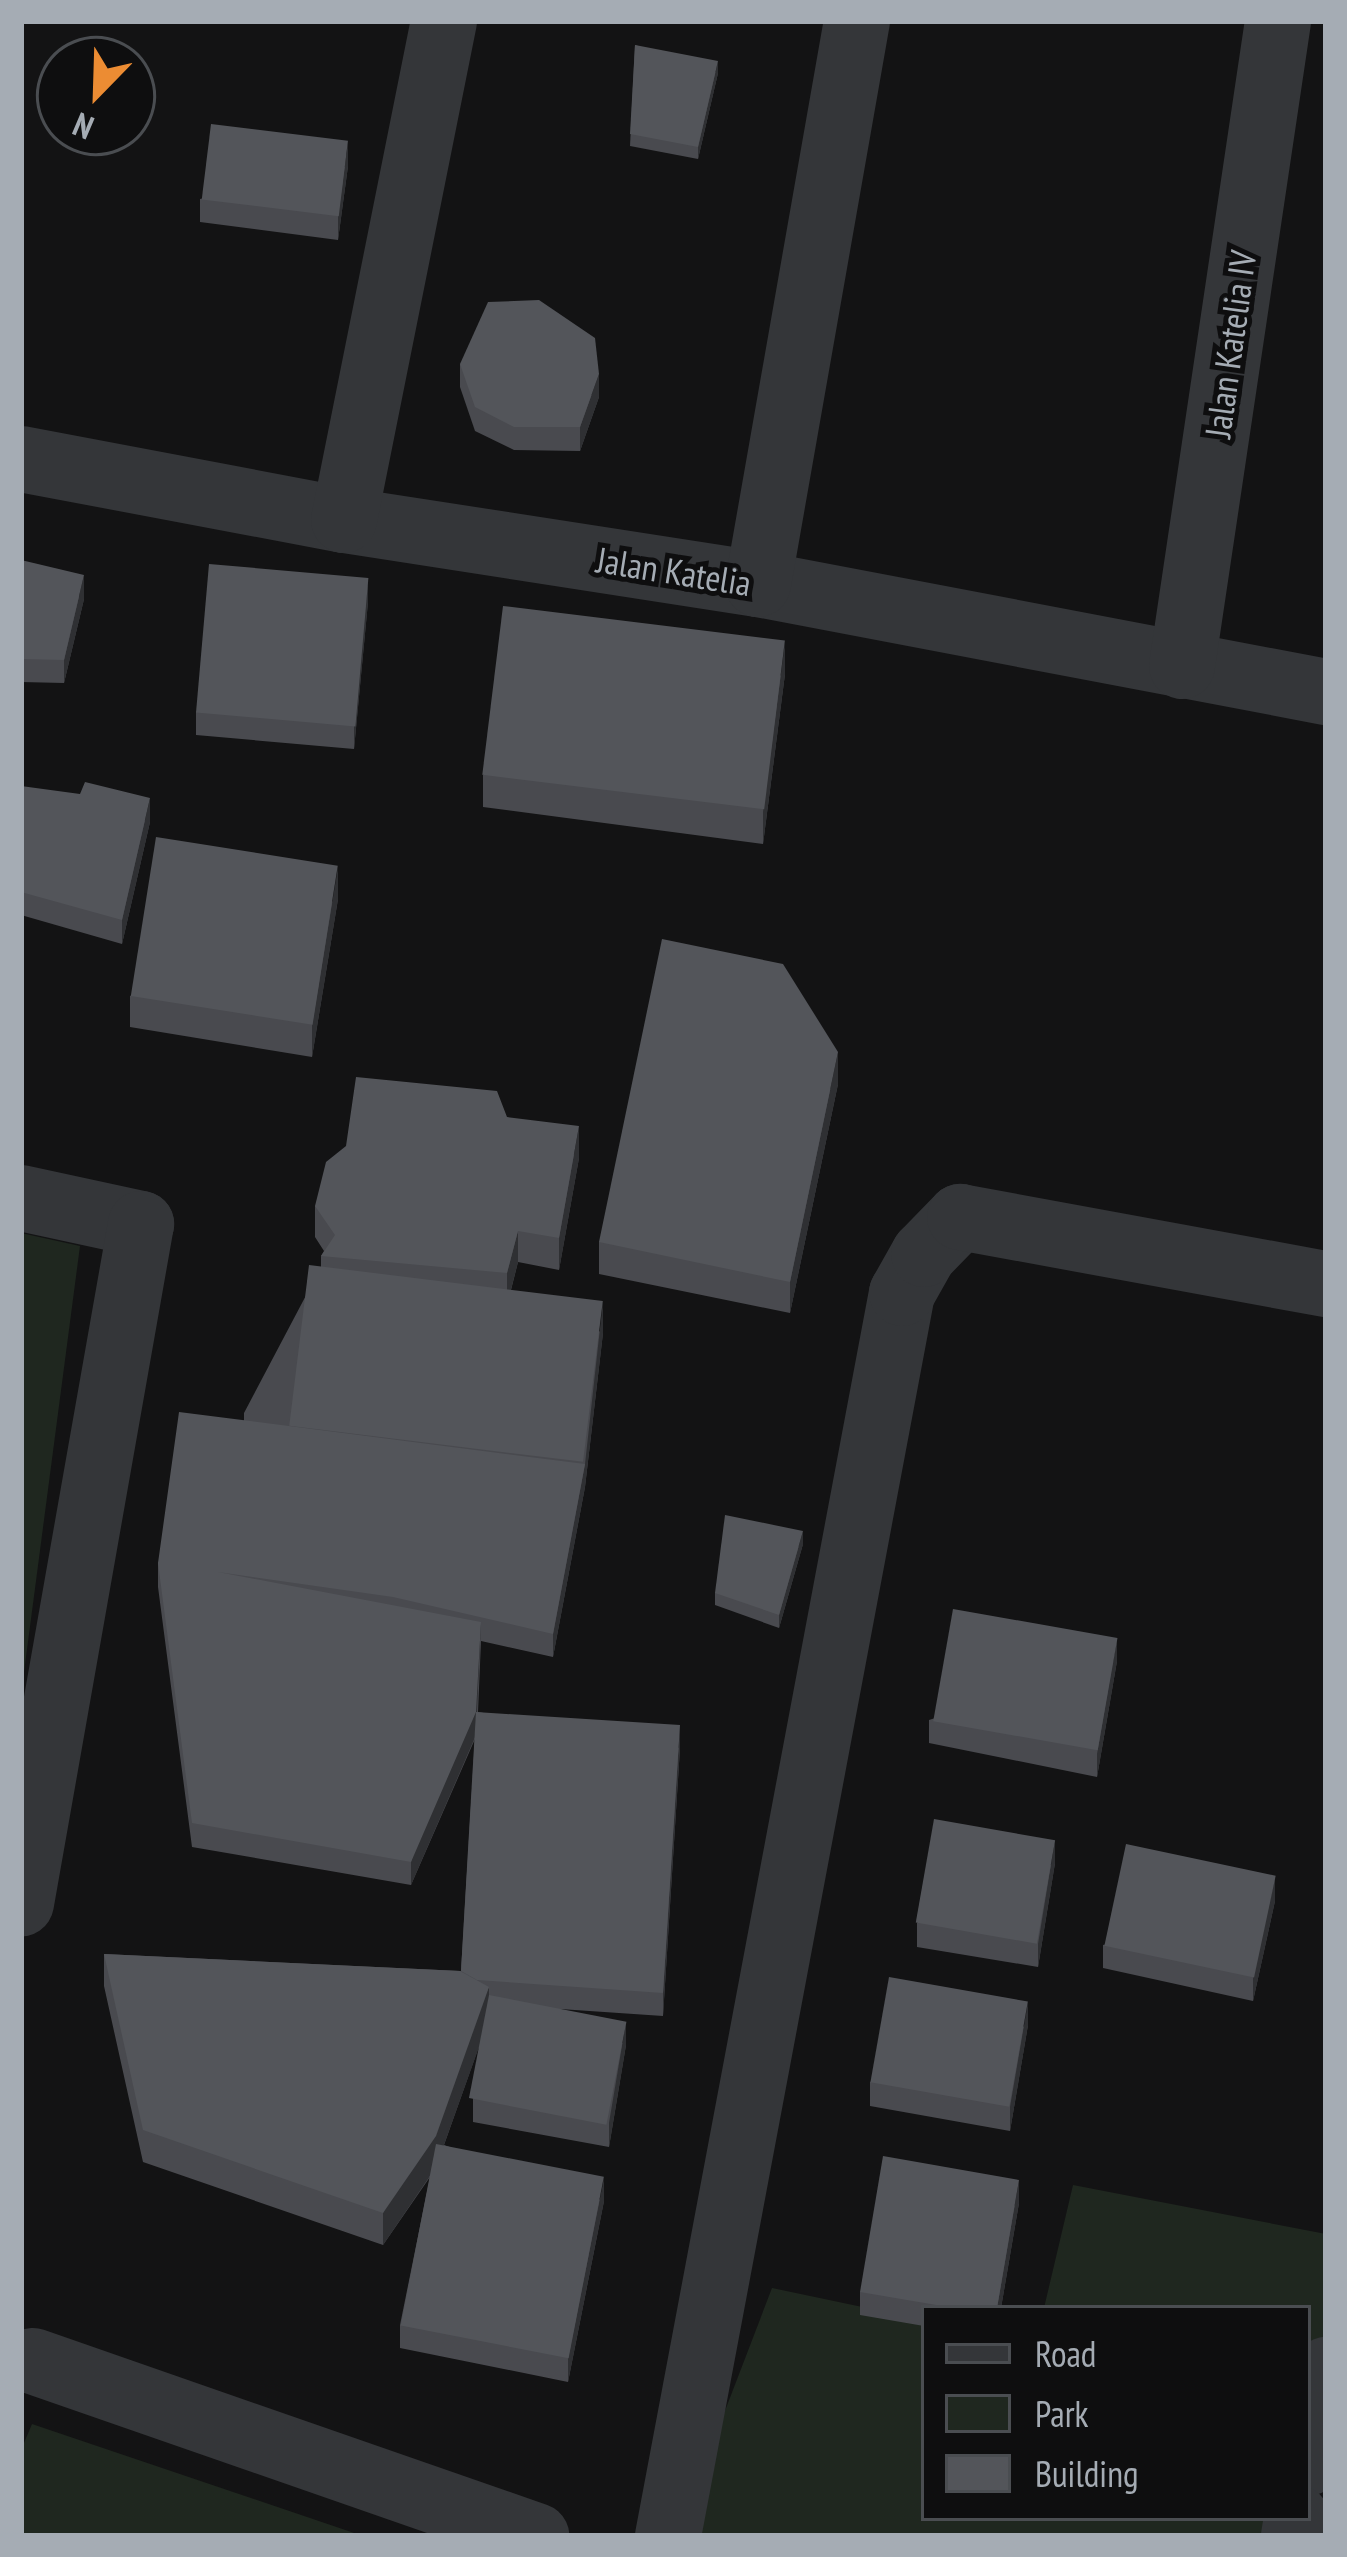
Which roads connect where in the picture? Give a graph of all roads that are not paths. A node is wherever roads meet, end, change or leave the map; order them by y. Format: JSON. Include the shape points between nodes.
{"nodes":[{"id":1,"x":444,"y":21,"type":"edge"},
{"id":2,"x":856,"y":21,"type":"edge"},
{"id":3,"x":1278,"y":21,"type":"edge"},
{"id":4,"x":21,"y":459,"type":"edge"},
{"id":5,"x":344,"y":520,"type":"junction"},
{"id":6,"x":758,"y":584,"type":"junction"},
{"id":7,"x":1183,"y":666,"type":"junction"},
{"id":8,"x":1326,"y":692,"type":"edge"},
{"id":9,"x":21,"y":1198,"type":"edge"},
{"id":10,"x":1326,"y":1284,"type":"edge"},
{"id":11,"x":21,"y":1904,"type":"edge"},
{"id":12,"x":25,"y":2361,"type":"edge"},
{"id":13,"x":1326,"y":2370,"type":"edge"},
{"id":14,"x":1311,"y":2448,"type":"edge"},
{"id":15,"x":536,"y":2536,"type":"edge"},
{"id":16,"x":668,"y":2536,"type":"edge"}],
"edges":[{"from":1,"to":5,"type":"street"},
{"from":2,"to":6,"type":"street"},
{"from":3,"to":7,"type":"street","name":"Jalan Katelia IV"},
{"from":4,"to":5,"type":"street","name":"Jalan Katelia"},
{"from":5,"to":6,"type":"street","name":"Jalan Katelia"},
{"from":6,"to":7,"type":"street","name":"Jalan Katelia"},
{"from":7,"to":8,"type":"street","name":"Jalan Katelia"},
{"from":9,"to":11,"type":"street","via":[[141,1224]]},
{"from":10,"to":16,"type":"street","via":[[960,1217],[924,1254],[902,1293]]},
{"from":12,"to":15,"type":"street"},
{"from":13,"to":14,"type":"street"}]}
